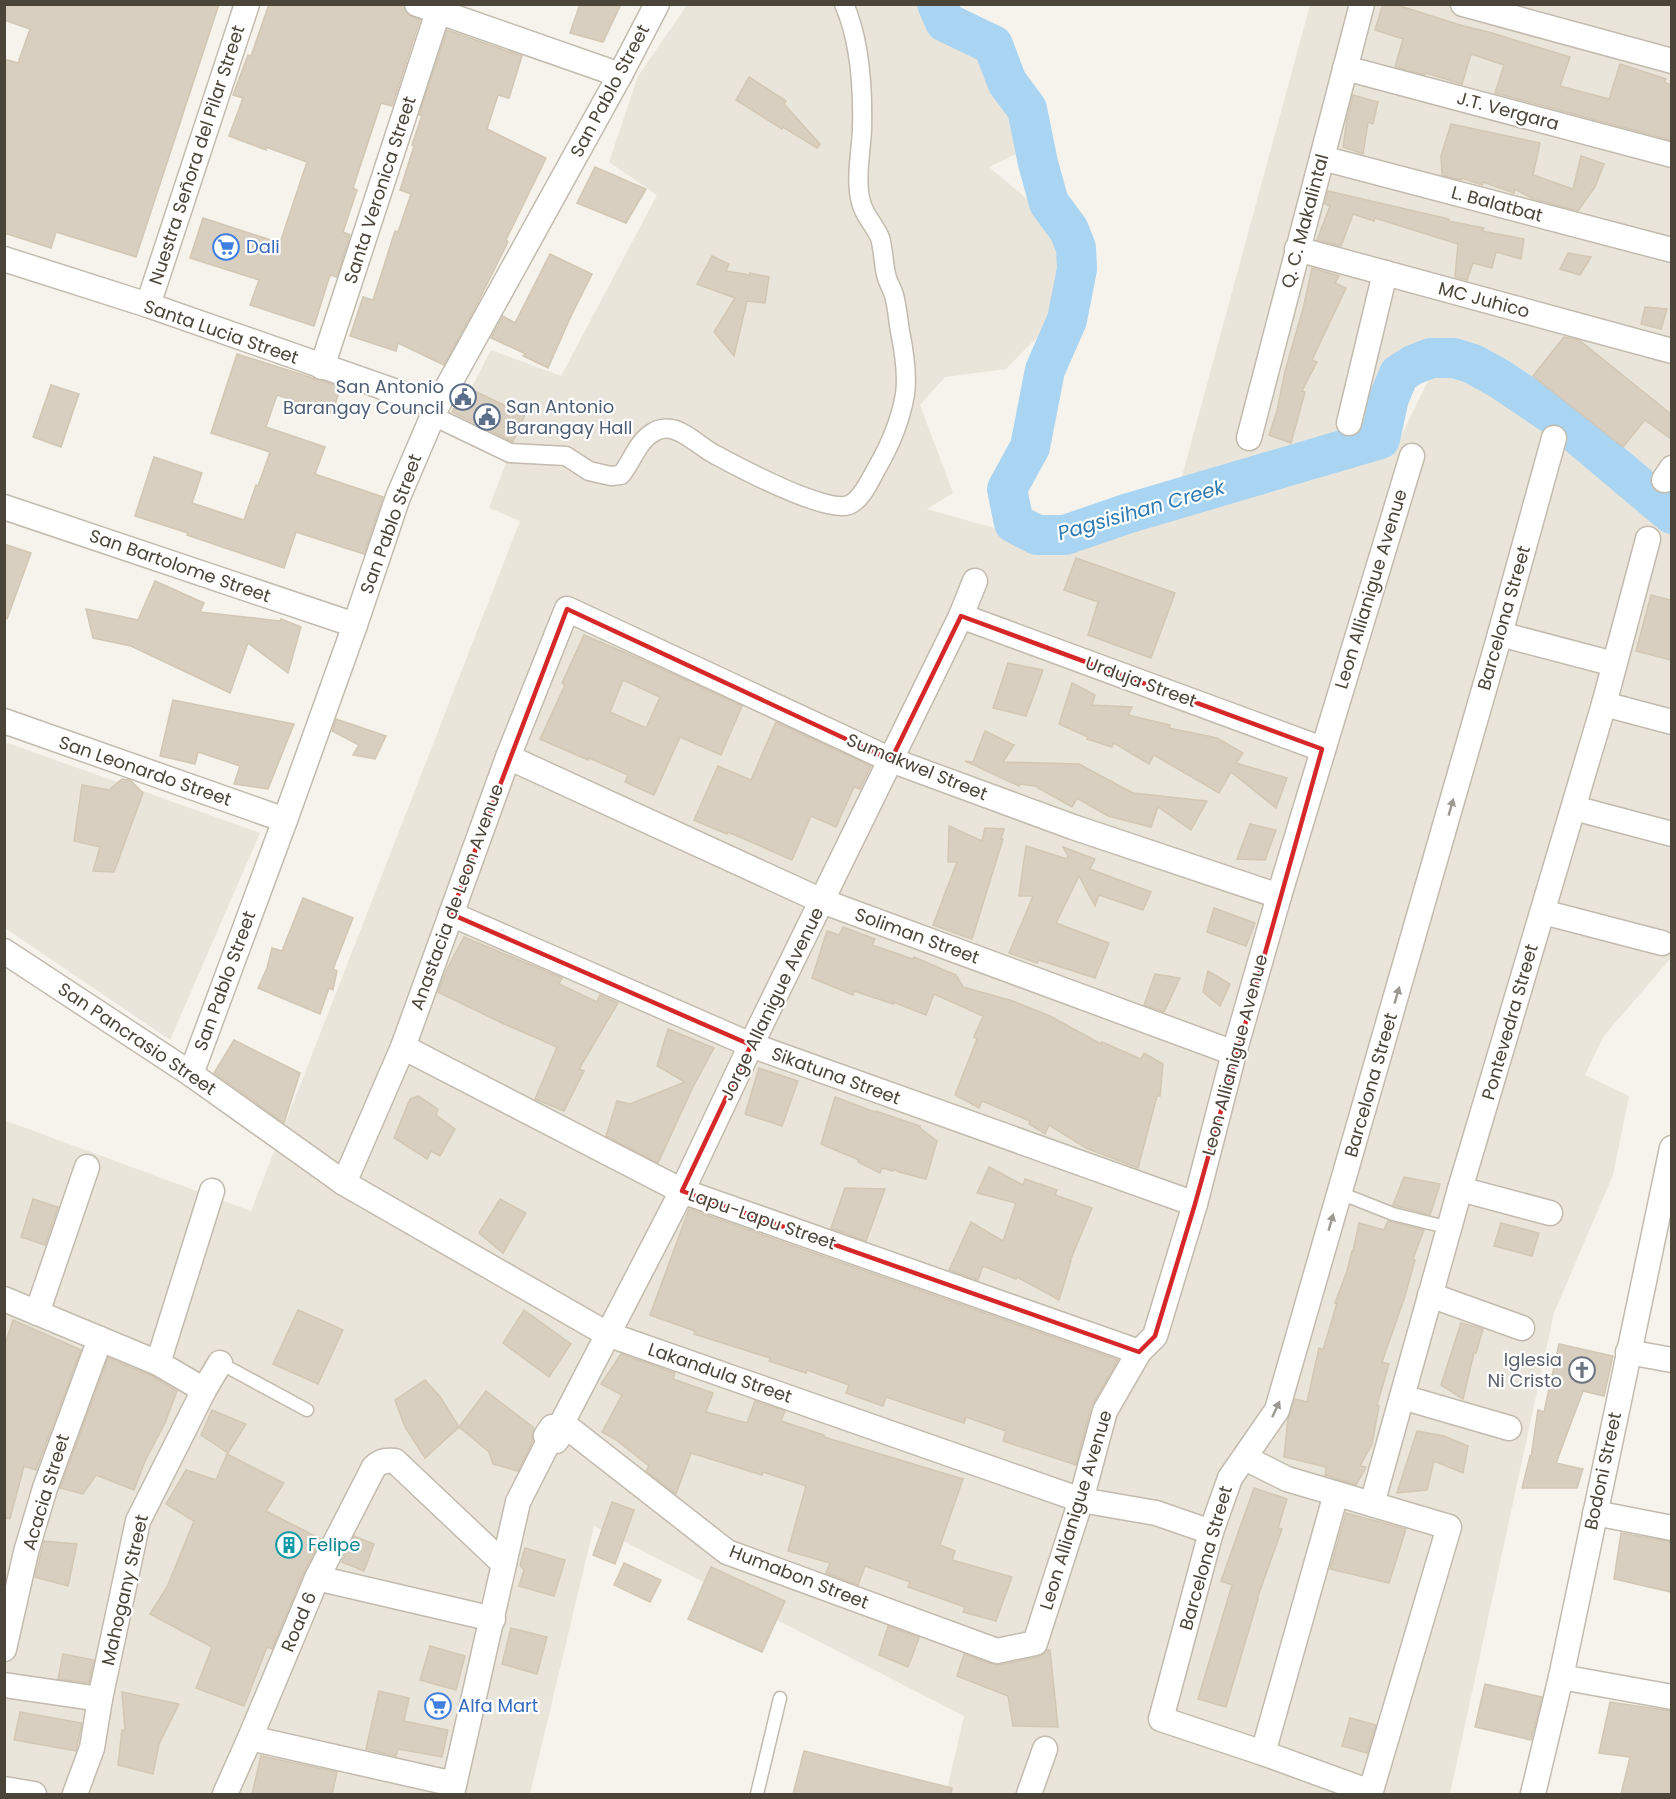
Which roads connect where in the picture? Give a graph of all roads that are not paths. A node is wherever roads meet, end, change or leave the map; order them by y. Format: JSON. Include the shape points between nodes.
{"nodes":[{"id":1,"x":247,"y":4,"type":"edge"},
{"id":2,"x":657,"y":4,"type":"edge"},
{"id":3,"x":844,"y":4,"type":"edge"},
{"id":4,"x":1362,"y":4,"type":"edge"},
{"id":5,"x":1463,"y":4,"type":"edge"},
{"id":6,"x":427,"y":8,"type":"edge"},
{"id":7,"x":1671,"y":61,"type":"edge"},
{"id":8,"x":1345,"y":68,"type":"junction"},
{"id":9,"x":620,"y":75,"type":"junction"},
{"id":10,"x":1671,"y":155,"type":"edge"},
{"id":11,"x":1322,"y":158,"type":"junction"},
{"id":12,"x":1297,"y":249,"type":"junction"},
{"id":13,"x":1671,"y":250,"type":"edge"},
{"id":14,"x":4,"y":258,"type":"edge"},
{"id":15,"x":1385,"y":273,"type":"junction"},
{"id":16,"x":148,"y":305,"type":"junction"},
{"id":17,"x":1671,"y":351,"type":"edge"},
{"id":18,"x":322,"y":368,"type":"junction"},
{"id":19,"x":435,"y":411,"type":"junction"},
{"id":20,"x":1349,"y":423,"type":"dead end"},
{"id":21,"x":1249,"y":438,"type":"dead end"},
{"id":22,"x":1554,"y":438,"type":"dead end"},
{"id":23,"x":1412,"y":456,"type":"dead end"},
{"id":24,"x":4,"y":507,"type":"edge"},
{"id":25,"x":1648,"y":540,"type":"dead end"},
{"id":26,"x":975,"y":581,"type":"dead end"},
{"id":27,"x":567,"y":609,"type":"joint"},
{"id":28,"x":960,"y":616,"type":"junction"},
{"id":29,"x":355,"y":625,"type":"junction"},
{"id":30,"x":1500,"y":634,"type":"junction"},
{"id":31,"x":1614,"y":664,"type":"junction"},
{"id":32,"x":1604,"y":704,"type":"junction"},
{"id":33,"x":4,"y":721,"type":"edge"},
{"id":34,"x":1671,"y":722,"type":"edge"},
{"id":35,"x":1322,"y":749,"type":"junction"},
{"id":36,"x":508,"y":757,"type":"junction"},
{"id":37,"x":891,"y":759,"type":"junction"},
{"id":38,"x":1574,"y":807,"type":"junction"},
{"id":39,"x":285,"y":820,"type":"junction"},
{"id":40,"x":1671,"y":834,"type":"edge"},
{"id":41,"x":1279,"y":896,"type":"junction"},
{"id":42,"x":822,"y":901,"type":"junction"},
{"id":43,"x":1543,"y":912,"type":"junction"},
{"id":44,"x":451,"y":914,"type":"junction"},
{"id":45,"x":1662,"y":943,"type":"dead end"},
{"id":46,"x":4,"y":951,"type":"edge"},
{"id":47,"x":751,"y":1045,"type":"junction"},
{"id":48,"x":403,"y":1047,"type":"junction"},
{"id":49,"x":1234,"y":1053,"type":"junction"},
{"id":50,"x":191,"y":1074,"type":"junction"},
{"id":51,"x":268,"y":1128,"type":"joint"},
{"id":52,"x":1671,"y":1148,"type":"edge"},
{"id":53,"x":87,"y":1167,"type":"dead end"},
{"id":54,"x":344,"y":1183,"type":"junction"},
{"id":55,"x":1668,"y":1184,"type":"edge"},
{"id":56,"x":1461,"y":1189,"type":"junction"},
{"id":57,"x":212,"y":1191,"type":"dead end"},
{"id":58,"x":682,"y":1191,"type":"junction"},
{"id":59,"x":1340,"y":1192,"type":"junction"},
{"id":60,"x":1195,"y":1204,"type":"junction"},
{"id":61,"x":1550,"y":1213,"type":"dead end"},
{"id":62,"x":1450,"y":1228,"type":"junction"},
{"id":63,"x":1430,"y":1295,"type":"junction"},
{"id":64,"x":4,"y":1299,"type":"edge"},
{"id":65,"x":37,"y":1313,"type":"junction"},
{"id":66,"x":1522,"y":1328,"type":"dead end"},
{"id":67,"x":607,"y":1334,"type":"junction"},
{"id":68,"x":100,"y":1339,"type":"junction"},
{"id":69,"x":1138,"y":1352,"type":"junction"},
{"id":70,"x":1628,"y":1352,"type":"junction"},
{"id":71,"x":1671,"y":1360,"type":"edge"},
{"id":72,"x":158,"y":1363,"type":"junction"},
{"id":73,"x":219,"y":1364,"type":"joint"},
{"id":74,"x":204,"y":1390,"type":"junction"},
{"id":75,"x":1401,"y":1397,"type":"junction"},
{"id":76,"x":307,"y":1410,"type":"dead end"},
{"id":77,"x":1509,"y":1428,"type":"dead end"},
{"id":78,"x":555,"y":1432,"type":"junction"},
{"id":79,"x":1245,"y":1458,"type":"junction"},
{"id":80,"x":1336,"y":1494,"type":"junction"},
{"id":81,"x":1081,"y":1500,"type":"junction"},
{"id":82,"x":1372,"y":1504,"type":"junction"},
{"id":83,"x":1595,"y":1513,"type":"junction"},
{"id":84,"x":1671,"y":1528,"type":"edge"},
{"id":85,"x":1211,"y":1532,"type":"junction"},
{"id":86,"x":504,"y":1564,"type":"junction"},
{"id":87,"x":317,"y":1578,"type":"junction"},
{"id":88,"x":493,"y":1619,"type":"junction"},
{"id":89,"x":1035,"y":1643,"type":"joint"},
{"id":90,"x":4,"y":1649,"type":"edge"},
{"id":91,"x":1561,"y":1677,"type":"junction"},
{"id":92,"x":4,"y":1685,"type":"edge"},
{"id":93,"x":1671,"y":1697,"type":"edge"},
{"id":94,"x":780,"y":1698,"type":"dead end"},
{"id":95,"x":100,"y":1699,"type":"junction"},
{"id":96,"x":250,"y":1738,"type":"junction"},
{"id":97,"x":1045,"y":1749,"type":"dead end"},
{"id":98,"x":1263,"y":1752,"type":"junction"},
{"id":99,"x":4,"y":1789,"type":"edge"},
{"id":100,"x":453,"y":1789,"type":"edge"},
{"id":101,"x":1370,"y":1793,"type":"edge"},
{"id":102,"x":34,"y":1794,"type":"edge"},
{"id":103,"x":75,"y":1794,"type":"edge"},
{"id":104,"x":225,"y":1794,"type":"edge"},
{"id":105,"x":757,"y":1794,"type":"edge"},
{"id":106,"x":1029,"y":1794,"type":"edge"},
{"id":107,"x":1533,"y":1794,"type":"edge"}],
"edges":[{"from":1,"to":16,"type":"street","name":"Nuestra Señora del Pilar Street"},
{"from":2,"to":9,"type":"street","name":"San Pablo Street"},
{"from":3,"to":19,"type":"street","via":[[855,41],[861,84],[861,201],[881,240],[899,324],[905,383],[900,417],[882,459],[856,501],[836,506],[814,500],[771,483],[672,429],[652,432],[621,475],[610,476],[589,471],[566,456],[510,453]]},
{"from":4,"to":8,"type":"street","name":"Q. C. Makalintal"},
{"from":5,"to":7,"type":"street"},
{"from":6,"to":9,"type":"street"},
{"from":6,"to":18,"type":"street","name":"Santa Veronica Street"},
{"from":8,"to":10,"type":"street","name":"J.T. Vergara"},
{"from":8,"to":11,"type":"street","name":"Q. C. Makalintal"},
{"from":9,"to":19,"type":"street","name":"San Pablo Street"},
{"from":11,"to":12,"type":"street","name":"Q. C. Makalintal"},
{"from":11,"to":13,"type":"street","name":"L. Balatbat"},
{"from":12,"to":15,"type":"street","name":"MC Juhico"},
{"from":12,"to":21,"type":"street","name":"Q. C. Makalintal"},
{"from":14,"to":16,"type":"street","name":"Santa Lucia Street"},
{"from":15,"to":17,"type":"street","name":"MC Juhico"},
{"from":15,"to":20,"type":"street"},
{"from":16,"to":18,"type":"street","name":"Santa Lucia Street"},
{"from":18,"to":19,"type":"street","name":"Santa Lucia Street"},
{"from":19,"to":29,"type":"street","name":"San Pablo Street","via":[[398,497]]},
{"from":22,"to":30,"type":"street","name":"Barcelona Street"},
{"from":23,"to":35,"type":"street","name":"Leon Allianigue Avenue"},
{"from":24,"to":29,"type":"street","name":"San Bartolome Street"},
{"from":25,"to":31,"type":"street","name":"Pontevedra Street"},
{"from":26,"to":28,"type":"street","name":"Jorge Allanigue Avenue"},
{"from":27,"to":36,"type":"street","name":"Anastacia de Leon Avenue"},
{"from":27,"to":37,"type":"street","name":"Sumakwel Street"},
{"from":28,"to":35,"type":"street","name":"Urduja Street"},
{"from":28,"to":37,"type":"street","name":"Jorge Allanigue Avenue"},
{"from":29,"to":39,"type":"street","name":"San Pablo Street"},
{"from":30,"to":31,"type":"street"},
{"from":59,"to":30,"type":"street","name":"Barcelona Street","one_way":true},
{"from":31,"to":32,"type":"street","name":"Pontevedra Street"},
{"from":32,"to":34,"type":"street"},
{"from":32,"to":38,"type":"street","name":"Pontevedra Street"},
{"from":33,"to":39,"type":"street","name":"San Leonardo Street"},
{"from":35,"to":41,"type":"street","name":"Leon Allianigue Avenue"},
{"from":36,"to":42,"type":"street","name":"Soliman Street"},
{"from":36,"to":44,"type":"street","name":"Anastacia de Leon Avenue"},
{"from":37,"to":41,"type":"street","name":"Sumakwel Street","via":[[1073,827]]},
{"from":37,"to":42,"type":"street","name":"Jorge Allanigue Avenue"},
{"from":38,"to":40,"type":"street"},
{"from":38,"to":43,"type":"street","name":"Pontevedra Street"},
{"from":39,"to":50,"type":"street","name":"San Pablo Street"},
{"from":41,"to":49,"type":"street","name":"Leon Allianigue Avenue"},
{"from":42,"to":47,"type":"street","name":"Jorge Allanigue Avenue"},
{"from":42,"to":49,"type":"street","name":"Soliman Street"},
{"from":43,"to":45,"type":"street"},
{"from":43,"to":56,"type":"street","name":"Pontevedra Street"},
{"from":44,"to":47,"type":"street","name":"Sikatuna Street"},
{"from":44,"to":48,"type":"street","name":"Anastacia de Leon Avenue"},
{"from":46,"to":50,"type":"street","name":"San Pancrasio Street"},
{"from":47,"to":58,"type":"street","name":"Jorge Allanigue Avenue"},
{"from":47,"to":60,"type":"street","name":"Sikatuna Street"},
{"from":48,"to":54,"type":"street","name":"Anastacia de Leon Avenue"},
{"from":48,"to":58,"type":"street","name":"Lapu-Lapu Street"},
{"from":49,"to":60,"type":"street","name":"Leon Allianigue Avenue"},
{"from":50,"to":51,"type":"street","name":"San Pancrasio Street"},
{"from":51,"to":54,"type":"street","name":"Lakandula Street"},
{"from":52,"to":55,"type":"street","name":"Bodoni Street"},
{"from":53,"to":65,"type":"street"},
{"from":54,"to":67,"type":"street","name":"Lakandula Street"},
{"from":55,"to":70,"type":"street","name":"Bodoni Street"},
{"from":56,"to":61,"type":"street"},
{"from":56,"to":62,"type":"street","name":"Pontevedra Street"},
{"from":57,"to":72,"type":"street"},
{"from":58,"to":67,"type":"street","name":"Jorge Allanigue Avenue"},
{"from":58,"to":69,"type":"street","name":"Lapu-Lapu Street"},
{"from":59,"to":62,"type":"lane","via":[[1393,1214]]},
{"from":79,"to":59,"type":"street","name":"Barcelona Street","one_way":true,"via":[[1277,1410]]},
{"from":60,"to":69,"type":"street","name":"Leon Allianigue Avenue","via":[[1155,1336]]},
{"from":62,"to":63,"type":"street","name":"Pontevedra Street"},
{"from":63,"to":66,"type":"street"},
{"from":63,"to":75,"type":"street","name":"Pontevedra Street"},
{"from":64,"to":65,"type":"street"},
{"from":65,"to":68,"type":"street"},
{"from":67,"to":78,"type":"street","name":"Jorge Allanigue Avenue"},
{"from":67,"to":81,"type":"street","name":"Lakandula Street"},
{"from":68,"to":72,"type":"street"},
{"from":68,"to":90,"type":"street","name":"Acacia Street","via":[[45,1488]]},
{"from":69,"to":81,"type":"street","name":"Leon Allianigue Avenue","via":[[1105,1411]]},
{"from":70,"to":71,"type":"street"},
{"from":70,"to":83,"type":"street","name":"Bodoni Street"},
{"from":72,"to":74,"type":"street"},
{"from":73,"to":74,"type":"street","name":"Mahogany Street"},
{"from":73,"to":76,"type":"lane"},
{"from":74,"to":95,"type":"street","name":"Mahogany Street","via":[[138,1521]]},
{"from":75,"to":77,"type":"street"},
{"from":75,"to":82,"type":"street","name":"Pontevedra Street"},
{"from":78,"to":86,"type":"street","name":"Jorge Allanigue Avenue","via":[[518,1502]]},
{"from":78,"to":89,"type":"street","name":"Humabon Street","via":[[727,1552],[997,1651]]},
{"from":79,"to":80,"type":"street","via":[[1287,1479]]},
{"from":79,"to":85,"type":"street","name":"Barcelona Street","via":[[1230,1478]]},
{"from":80,"to":82,"type":"street"},
{"from":80,"to":98,"type":"street"},
{"from":81,"to":85,"type":"street","name":"Lakandula Street","via":[[1156,1513]]},
{"from":81,"to":89,"type":"street","name":"Leon Allianigue Avenue"},
{"from":82,"to":101,"type":"street","via":[[1449,1527]]},
{"from":83,"to":84,"type":"street"},
{"from":83,"to":91,"type":"street","name":"Bodoni Street"},
{"from":85,"to":98,"type":"street","name":"Barcelona Street","via":[[1161,1719]]},
{"from":86,"to":87,"type":"street","name":"Road 6","via":[[404,1468],[388,1460],[374,1467]]},
{"from":86,"to":88,"type":"street","name":"Jorge Allanigue Avenue"},
{"from":87,"to":88,"type":"street"},
{"from":87,"to":96,"type":"street","name":"Road 6"},
{"from":88,"to":100,"type":"street","name":"Jorge Allanigue Avenue"},
{"from":91,"to":93,"type":"street"},
{"from":91,"to":107,"type":"street","name":"Bodoni Street"},
{"from":92,"to":95,"type":"street"},
{"from":94,"to":105,"type":"lane"},
{"from":95,"to":103,"type":"street","name":"Mahogany Street","via":[[92,1748]]},
{"from":96,"to":100,"type":"street"},
{"from":96,"to":104,"type":"street","name":"Road 6"},
{"from":97,"to":106,"type":"street"},
{"from":98,"to":101,"type":"street"},
{"from":99,"to":102,"type":"street"}]}
